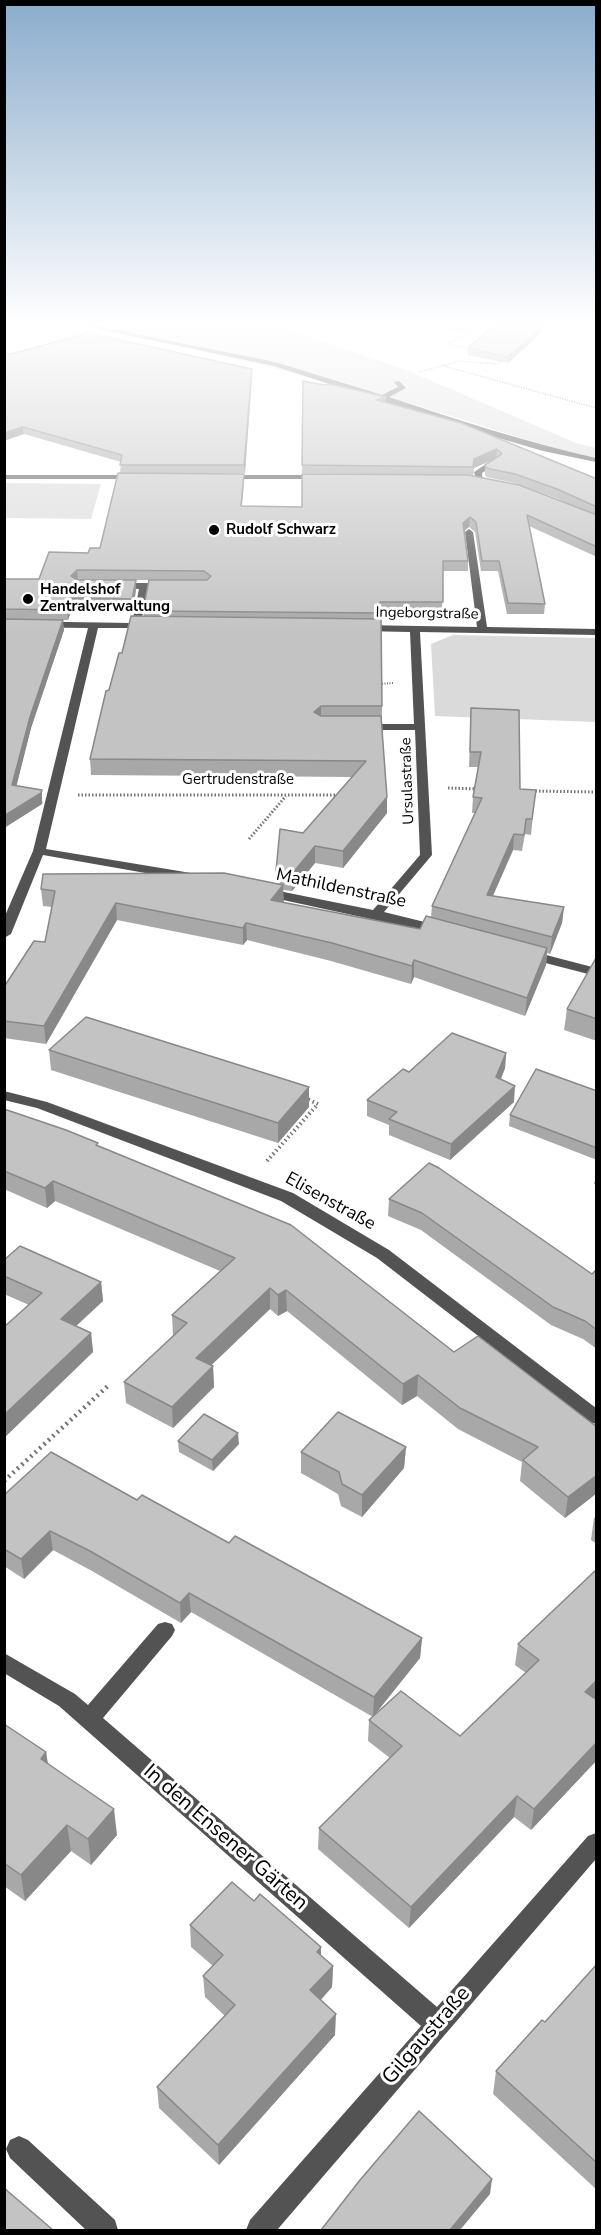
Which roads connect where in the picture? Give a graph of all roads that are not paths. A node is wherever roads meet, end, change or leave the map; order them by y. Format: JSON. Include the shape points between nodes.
{"nodes":[{"id":1,"x":470,"y":426,"type":"edge"},
{"id":2,"x":597,"y":460,"type":"edge"},
{"id":3,"x":495,"y":462,"type":"edge"},
{"id":4,"x":4,"y":477,"type":"edge"},
{"id":5,"x":144,"y":477,"type":"edge"},
{"id":6,"x":216,"y":477,"type":"edge"},
{"id":7,"x":327,"y":477,"type":"edge"},
{"id":8,"x":470,"y":480,"type":"edge"},
{"id":9,"x":469,"y":532,"type":"edge"},
{"id":10,"x":101,"y":585,"type":"edge"},
{"id":11,"x":144,"y":586,"type":"junction"},
{"id":12,"x":180,"y":586,"type":"edge"},
{"id":13,"x":4,"y":624,"type":"edge"},
{"id":14,"x":94,"y":625,"type":"junction"},
{"id":15,"x":136,"y":626,"type":"junction"},
{"id":16,"x":160,"y":626,"type":"edge"},
{"id":17,"x":345,"y":628,"type":"edge"},
{"id":18,"x":415,"y":628,"type":"junction"},
{"id":19,"x":482,"y":629,"type":"junction"},
{"id":20,"x":597,"y":632,"type":"edge"},
{"id":21,"x":355,"y":727,"type":"edge"},
{"id":22,"x":421,"y":727,"type":"junction"},
{"id":23,"x":39,"y":851,"type":"junction"},
{"id":24,"x":206,"y":880,"type":"edge"},
{"id":25,"x":252,"y":890,"type":"edge"},
{"id":26,"x":376,"y":914,"type":"junction"},
{"id":27,"x":449,"y":933,"type":"edge"},
{"id":28,"x":4,"y":934,"type":"edge"},
{"id":29,"x":517,"y":951,"type":"edge"},
{"id":30,"x":597,"y":972,"type":"edge"},
{"id":31,"x":4,"y":1095,"type":"edge"},
{"id":32,"x":597,"y":1417,"type":"edge"},
{"id":33,"x":165,"y":1630,"type":"dead end"},
{"id":34,"x":4,"y":1662,"type":"edge"},
{"id":35,"x":88,"y":1718,"type":"junction"},
{"id":36,"x":597,"y":1844,"type":"edge"},
{"id":37,"x":438,"y":2024,"type":"junction"},
{"id":38,"x":19,"y":2149,"type":"dead end"},
{"id":39,"x":105,"y":2230,"type":"edge"},
{"id":40,"x":260,"y":2230,"type":"edge"}],
"edges":[{"from":1,"to":2,"type":"street"},
{"from":3,"to":8,"type":"street","via":[[478,472],[484,481]]},
{"from":4,"to":5,"type":"street"},
{"from":6,"to":7,"type":"street"},
{"from":9,"to":19,"type":"street"},
{"from":10,"to":11,"type":"street"},
{"from":11,"to":12,"type":"street"},
{"from":11,"to":15,"type":"street"},
{"from":13,"to":14,"type":"street"},
{"from":14,"to":15,"type":"street"},
{"from":14,"to":23,"type":"street"},
{"from":15,"to":16,"type":"street"},
{"from":17,"to":18,"type":"street","name":"Ingeborgstraße"},
{"from":18,"to":19,"type":"street","name":"Ingeborgstraße"},
{"from":18,"to":22,"type":"street","name":"Ursulastraße"},
{"from":19,"to":20,"type":"street","name":"Ingeborgstraße"},
{"from":21,"to":22,"type":"street"},
{"from":22,"to":26,"type":"street","name":"Ursulastraße","via":[[426,855]]},
{"from":23,"to":24,"type":"street"},
{"from":23,"to":28,"type":"street"},
{"from":25,"to":26,"type":"street","name":"Mathildenstraße"},
{"from":26,"to":27,"type":"street","name":"Mathildenstraße"},
{"from":29,"to":30,"type":"street"},
{"from":31,"to":32,"type":"street","name":"Elisenstraße","via":[[42,1105],[287,1197],[382,1254]]},
{"from":33,"to":35,"type":"street"},
{"from":34,"to":35,"type":"street","name":"In den Ensener Gärten","via":[[68,1700]]},
{"from":35,"to":37,"type":"street","name":"In den Ensener Gärten"},
{"from":36,"to":37,"type":"street","name":"Gilgaustraße"},
{"from":37,"to":40,"type":"street","name":"Gilgaustraße"},
{"from":38,"to":39,"type":"street"}]}
